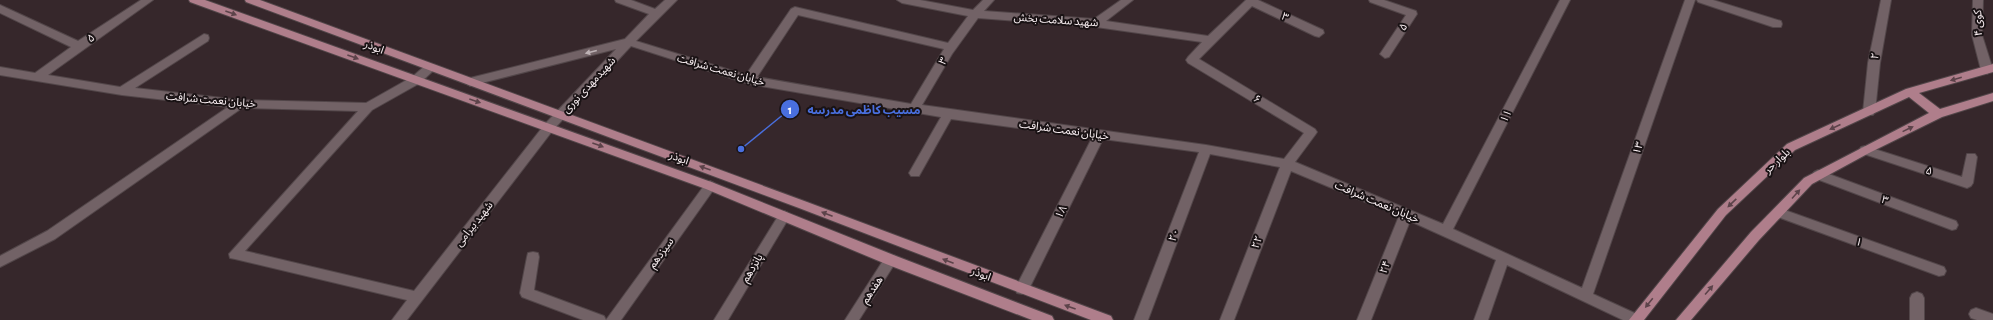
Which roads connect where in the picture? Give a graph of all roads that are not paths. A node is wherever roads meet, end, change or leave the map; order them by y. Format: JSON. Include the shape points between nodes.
{"nodes":[{"id":1,"x":148,"y":0,"type":"edge"},
{"id":2,"x":194,"y":0,"type":"edge"},
{"id":3,"x":250,"y":0,"type":"edge"},
{"id":4,"x":620,"y":0,"type":"edge"},
{"id":5,"x":672,"y":0,"type":"edge"},
{"id":6,"x":902,"y":0,"type":"edge"},
{"id":7,"x":989,"y":0,"type":"edge"},
{"id":8,"x":1128,"y":0,"type":"edge"},
{"id":9,"x":1251,"y":0,"type":"edge"},
{"id":10,"x":1374,"y":0,"type":"edge"},
{"id":11,"x":1565,"y":0,"type":"edge"},
{"id":12,"x":1690,"y":0,"type":"edge"},
{"id":13,"x":1702,"y":0,"type":"edge"},
{"id":14,"x":1886,"y":0,"type":"edge"},
{"id":15,"x":1978,"y":0,"type":"edge"},
{"id":16,"x":0,"y":9,"type":"edge"},
{"id":17,"x":656,"y":14,"type":"junction"},
{"id":18,"x":974,"y":14,"type":"junction"},
{"id":19,"x":1096,"y":23,"type":"junction"},
{"id":20,"x":1777,"y":24,"type":"dead end"},
{"id":21,"x":1319,"y":32,"type":"dead end"},
{"id":22,"x":204,"y":38,"type":"dead end"},
{"id":23,"x":1210,"y":40,"type":"junction"},
{"id":24,"x":629,"y":42,"type":"junction"},
{"id":25,"x":79,"y":46,"type":"junction"},
{"id":26,"x":951,"y":47,"type":"junction"},
{"id":27,"x":1385,"y":54,"type":"dead end"},
{"id":28,"x":430,"y":68,"type":"junction"},
{"id":29,"x":1990,"y":69,"type":"edge"},
{"id":30,"x":0,"y":71,"type":"edge"},
{"id":31,"x":36,"y":78,"type":"junction"},
{"id":32,"x":416,"y":80,"type":"junction"},
{"id":33,"x":749,"y":80,"type":"junction"},
{"id":34,"x":470,"y":82,"type":"junction"},
{"id":35,"x":122,"y":91,"type":"junction"},
{"id":36,"x":1910,"y":92,"type":"junction"},
{"id":37,"x":1993,"y":98,"type":"edge"},
{"id":38,"x":240,"y":104,"type":"junction"},
{"id":39,"x":368,"y":107,"type":"junction"},
{"id":40,"x":914,"y":109,"type":"junction"},
{"id":41,"x":1868,"y":112,"type":"junction"},
{"id":42,"x":561,"y":114,"type":"junction"},
{"id":43,"x":948,"y":114,"type":"junction"},
{"id":44,"x":1938,"y":114,"type":"junction"},
{"id":45,"x":549,"y":127,"type":"junction"},
{"id":46,"x":1099,"y":135,"type":"junction"},
{"id":47,"x":1206,"y":149,"type":"junction"},
{"id":48,"x":1866,"y":150,"type":"junction"},
{"id":49,"x":1971,"y":157,"type":"dead end"},
{"id":50,"x":1288,"y":164,"type":"junction"},
{"id":51,"x":915,"y":173,"type":"dead end"},
{"id":52,"x":1818,"y":175,"type":"junction"},
{"id":53,"x":710,"y":186,"type":"junction"},
{"id":54,"x":1779,"y":213,"type":"junction"},
{"id":55,"x":1406,"y":214,"type":"junction"},
{"id":56,"x":784,"y":216,"type":"junction"},
{"id":57,"x":1952,"y":225,"type":"dead end"},
{"id":58,"x":1446,"y":232,"type":"junction"},
{"id":59,"x":533,"y":257,"type":"dead end"},
{"id":60,"x":1503,"y":258,"type":"junction"},
{"id":61,"x":891,"y":260,"type":"junction"},
{"id":62,"x":0,"y":262,"type":"edge"},
{"id":63,"x":1939,"y":271,"type":"dead end"},
{"id":64,"x":1022,"y":289,"type":"junction"},
{"id":65,"x":1586,"y":295,"type":"junction"},
{"id":66,"x":416,"y":297,"type":"junction"},
{"id":67,"x":1917,"y":298,"type":"dead end"},
{"id":68,"x":1976,"y":314,"type":"dead end"},
{"id":69,"x":399,"y":320,"type":"edge"},
{"id":70,"x":599,"y":320,"type":"edge"},
{"id":71,"x":613,"y":320,"type":"edge"},
{"id":72,"x":721,"y":320,"type":"edge"},
{"id":73,"x":852,"y":320,"type":"edge"},
{"id":74,"x":1047,"y":320,"type":"edge"},
{"id":75,"x":1106,"y":320,"type":"edge"},
{"id":76,"x":1141,"y":320,"type":"edge"},
{"id":77,"x":1227,"y":320,"type":"edge"},
{"id":78,"x":1364,"y":320,"type":"edge"},
{"id":79,"x":1481,"y":320,"type":"edge"},
{"id":80,"x":1636,"y":320,"type":"edge"},
{"id":81,"x":1683,"y":320,"type":"edge"},
{"id":82,"x":1917,"y":320,"type":"edge"},
{"id":83,"x":1993,"y":320,"type":"edge"}],
"edges":[{"from":1,"to":25,"type":"street","name":"۵"},
{"from":2,"to":32,"type":"main road","name":"ابوذر","one_way":true},
{"from":3,"to":28,"type":"main road","name":"ابوذر"},
{"from":4,"to":17,"type":"street"},
{"from":5,"to":17,"type":"street","name":"شهیدمهدی نوری"},
{"from":6,"to":18,"type":"street","name":"شهید سلامت بخش"},
{"from":7,"to":18,"type":"street","name":"۳"},
{"from":8,"to":19,"type":"street"},
{"from":9,"to":21,"type":"street","name":"۳"},
{"from":9,"to":23,"type":"street"},
{"from":10,"to":27,"type":"street","name":"۵","via":[[1412,14]]},
{"from":11,"to":58,"type":"street","name":"۱۱"},
{"from":12,"to":65,"type":"street","name":"۱۳"},
{"from":13,"to":20,"type":"street"},
{"from":14,"to":41,"type":"street","name":"۲"},
{"from":15,"to":29,"type":"street","name":"کوی ۴","via":[[1977,35]]},
{"from":16,"to":25,"type":"street"},
{"from":17,"to":24,"type":"street","name":"شهیدمهدی نوری"},
{"from":18,"to":19,"type":"street","name":"شهید سلامت بخش"},
{"from":18,"to":26,"type":"street","name":"۳"},
{"from":19,"to":23,"type":"street","name":"شهید سلامت بخش"},
{"from":22,"to":35,"type":"street"},
{"from":23,"to":50,"type":"street","name":"۶","via":[[1192,60],[1311,132]]},
{"from":24,"to":33,"type":"street","name":"خیابان نعمت شرافت"},
{"from":24,"to":34,"type":"street","one_way":true},
{"from":24,"to":42,"type":"street","name":"شهیدمهدی نوری"},
{"from":25,"to":31,"type":"street","name":"۵"},
{"from":26,"to":33,"type":"street","via":[[796,11]]},
{"from":26,"to":40,"type":"street","name":"۳"},
{"from":28,"to":32,"type":"street"},
{"from":28,"to":34,"type":"main road","name":"ابوذر"},
{"from":29,"to":36,"type":"main road","name":"بلوار حر","one_way":true},
{"from":30,"to":31,"type":"street","name":"خیابان نعمت شرافت"},
{"from":31,"to":35,"type":"street","name":"خیابان نعمت شرافت"},
{"from":32,"to":39,"type":"street"},
{"from":32,"to":45,"type":"main road","name":"ابوذر","one_way":true},
{"from":33,"to":40,"type":"street","name":"خیابان نعمت شرافت"},
{"from":34,"to":42,"type":"main road","name":"ابوذر"},
{"from":35,"to":38,"type":"street","name":"خیابان نعمت شرافت"},
{"from":36,"to":41,"type":"main road","name":"بلوار حر"},
{"from":36,"to":44,"type":"main road"},
{"from":37,"to":44,"type":"main road"},
{"from":38,"to":39,"type":"street","name":"خیابان نعمت شرافت"},
{"from":38,"to":62,"type":"street","via":[[51,235]]},
{"from":39,"to":66,"type":"street","via":[[235,254]]},
{"from":40,"to":43,"type":"street","name":"خیابان نعمت شرافت"},
{"from":41,"to":80,"type":"main road","name":"بلوار حر","one_way":true,"via":[[1791,147],[1722,212]]},
{"from":42,"to":45,"type":"street","name":"شهیدمهدی نوری"},
{"from":64,"to":42,"type":"main road","name":"ابوذر","one_way":true},
{"from":43,"to":46,"type":"street","name":"خیابان نعمت شرافت"},
{"from":43,"to":51,"type":"street"},
{"from":48,"to":44,"type":"main road","one_way":true},
{"from":45,"to":53,"type":"main road","name":"ابوذر","one_way":true},
{"from":45,"to":66,"type":"street","name":"شهید بیرامی"},
{"from":46,"to":47,"type":"street","name":"خیابان نعمت شرافت"},
{"from":46,"to":64,"type":"street","name":"۱۸"},
{"from":47,"to":50,"type":"street","name":"خیابان نعمت شرافت"},
{"from":47,"to":76,"type":"street","name":"۲۰"},
{"from":48,"to":49,"type":"street","name":"۵","via":[[1967,183]]},
{"from":48,"to":52,"type":"main road"},
{"from":50,"to":55,"type":"street","name":"خیابان نعمت شرافت"},
{"from":50,"to":77,"type":"street","name":"۲۲"},
{"from":54,"to":52,"type":"main road","one_way":true,"via":[[1808,181]]},
{"from":52,"to":57,"type":"street","name":"۳"},
{"from":53,"to":56,"type":"main road","name":"ابوذر"},
{"from":53,"to":71,"type":"street","name":"سیزدهم"},
{"from":54,"to":63,"type":"street","name":"۱"},
{"from":81,"to":54,"type":"main road","one_way":true,"via":[[1755,236]]},
{"from":55,"to":58,"type":"street","name":"خیابان نعمت شرافت"},
{"from":55,"to":78,"type":"street","name":"۲۴"},
{"from":56,"to":61,"type":"main road","name":"ابوذر"},
{"from":56,"to":72,"type":"street","name":"پانزدهم"},
{"from":58,"to":60,"type":"street","name":"خیابان نعمت شرافت"},
{"from":59,"to":70,"type":"street","via":[[527,294]]},
{"from":60,"to":65,"type":"street","name":"خیابان نعمت شرافت"},
{"from":60,"to":79,"type":"street"},
{"from":61,"to":73,"type":"street","name":"هفدهم"},
{"from":61,"to":74,"type":"main road","name":"ابوذر"},
{"from":75,"to":64,"type":"main road","name":"ابوذر","one_way":true},
{"from":65,"to":80,"type":"street","name":"خیابان نعمت شرافت"},
{"from":66,"to":69,"type":"street","name":"شهید بیرامی"},
{"from":67,"to":82,"type":"street"},
{"from":68,"to":83,"type":"street"}]}
